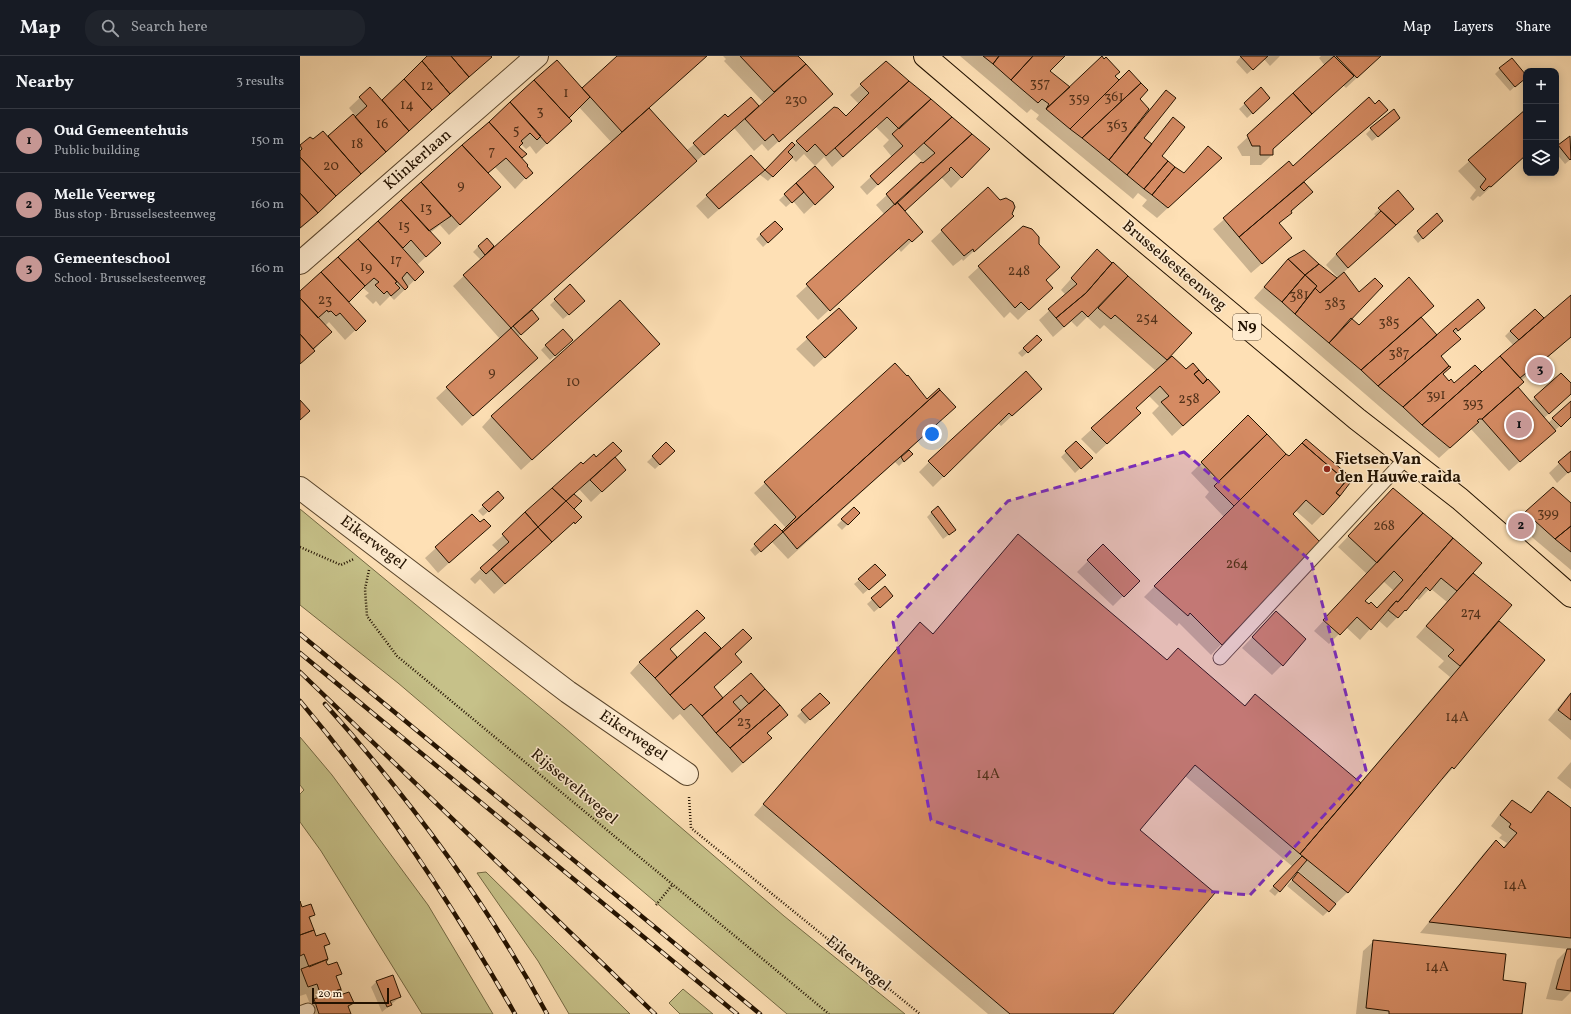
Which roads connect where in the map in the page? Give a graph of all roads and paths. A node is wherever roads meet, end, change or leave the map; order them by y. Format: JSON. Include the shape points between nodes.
{"nodes":[{"id":1,"x":537,"y":56,"type":"edge"},
{"id":2,"x":925,"y":56,"type":"edge"},
{"id":3,"x":300,"y":263,"type":"edge"},
{"id":4,"x":1407,"y":458,"type":"junction"},
{"id":5,"x":300,"y":488,"type":"edge"},
{"id":6,"x":300,"y":547,"type":"edge"},
{"id":7,"x":377,"y":547,"type":"junction"},
{"id":8,"x":1571,"y":596,"type":"edge"},
{"id":9,"x":1220,"y":658,"type":"dead end"},
{"id":10,"x":687,"y":774,"type":"joint"},
{"id":11,"x":673,"y":884,"type":"junction"},
{"id":12,"x":656,"y":905,"type":"dead end"},
{"id":13,"x":829,"y":1014,"type":"edge"},
{"id":14,"x":920,"y":1014,"type":"edge"}],
"edges":[{"from":1,"to":3,"type":"street","name":"Klinkerlaan"},
{"from":2,"to":4,"type":"main road","name":"Brusselsesteenweg","number":"N9"},
{"from":4,"to":8,"type":"main road","name":"Brusselsesteenweg","number":"N9","via":[[1460,499]]},
{"from":4,"to":9,"type":"lane"},
{"from":5,"to":7,"type":"street","name":"Eikerwegel"},
{"from":6,"to":7,"type":"path","via":[[341,565]]},
{"from":7,"to":10,"type":"street","name":"Eikerwegel","via":[[568,692]]},
{"from":7,"to":11,"type":"path","name":"Rijsseveltwegel","via":[[368,571],[365,589],[367,616],[397,656]]},
{"from":10,"to":14,"type":"path","name":"Eikerwegel","via":[[692,828]]},
{"from":11,"to":12,"type":"path"},
{"from":11,"to":13,"type":"path","name":"Rijsseveltwegel"}]}
